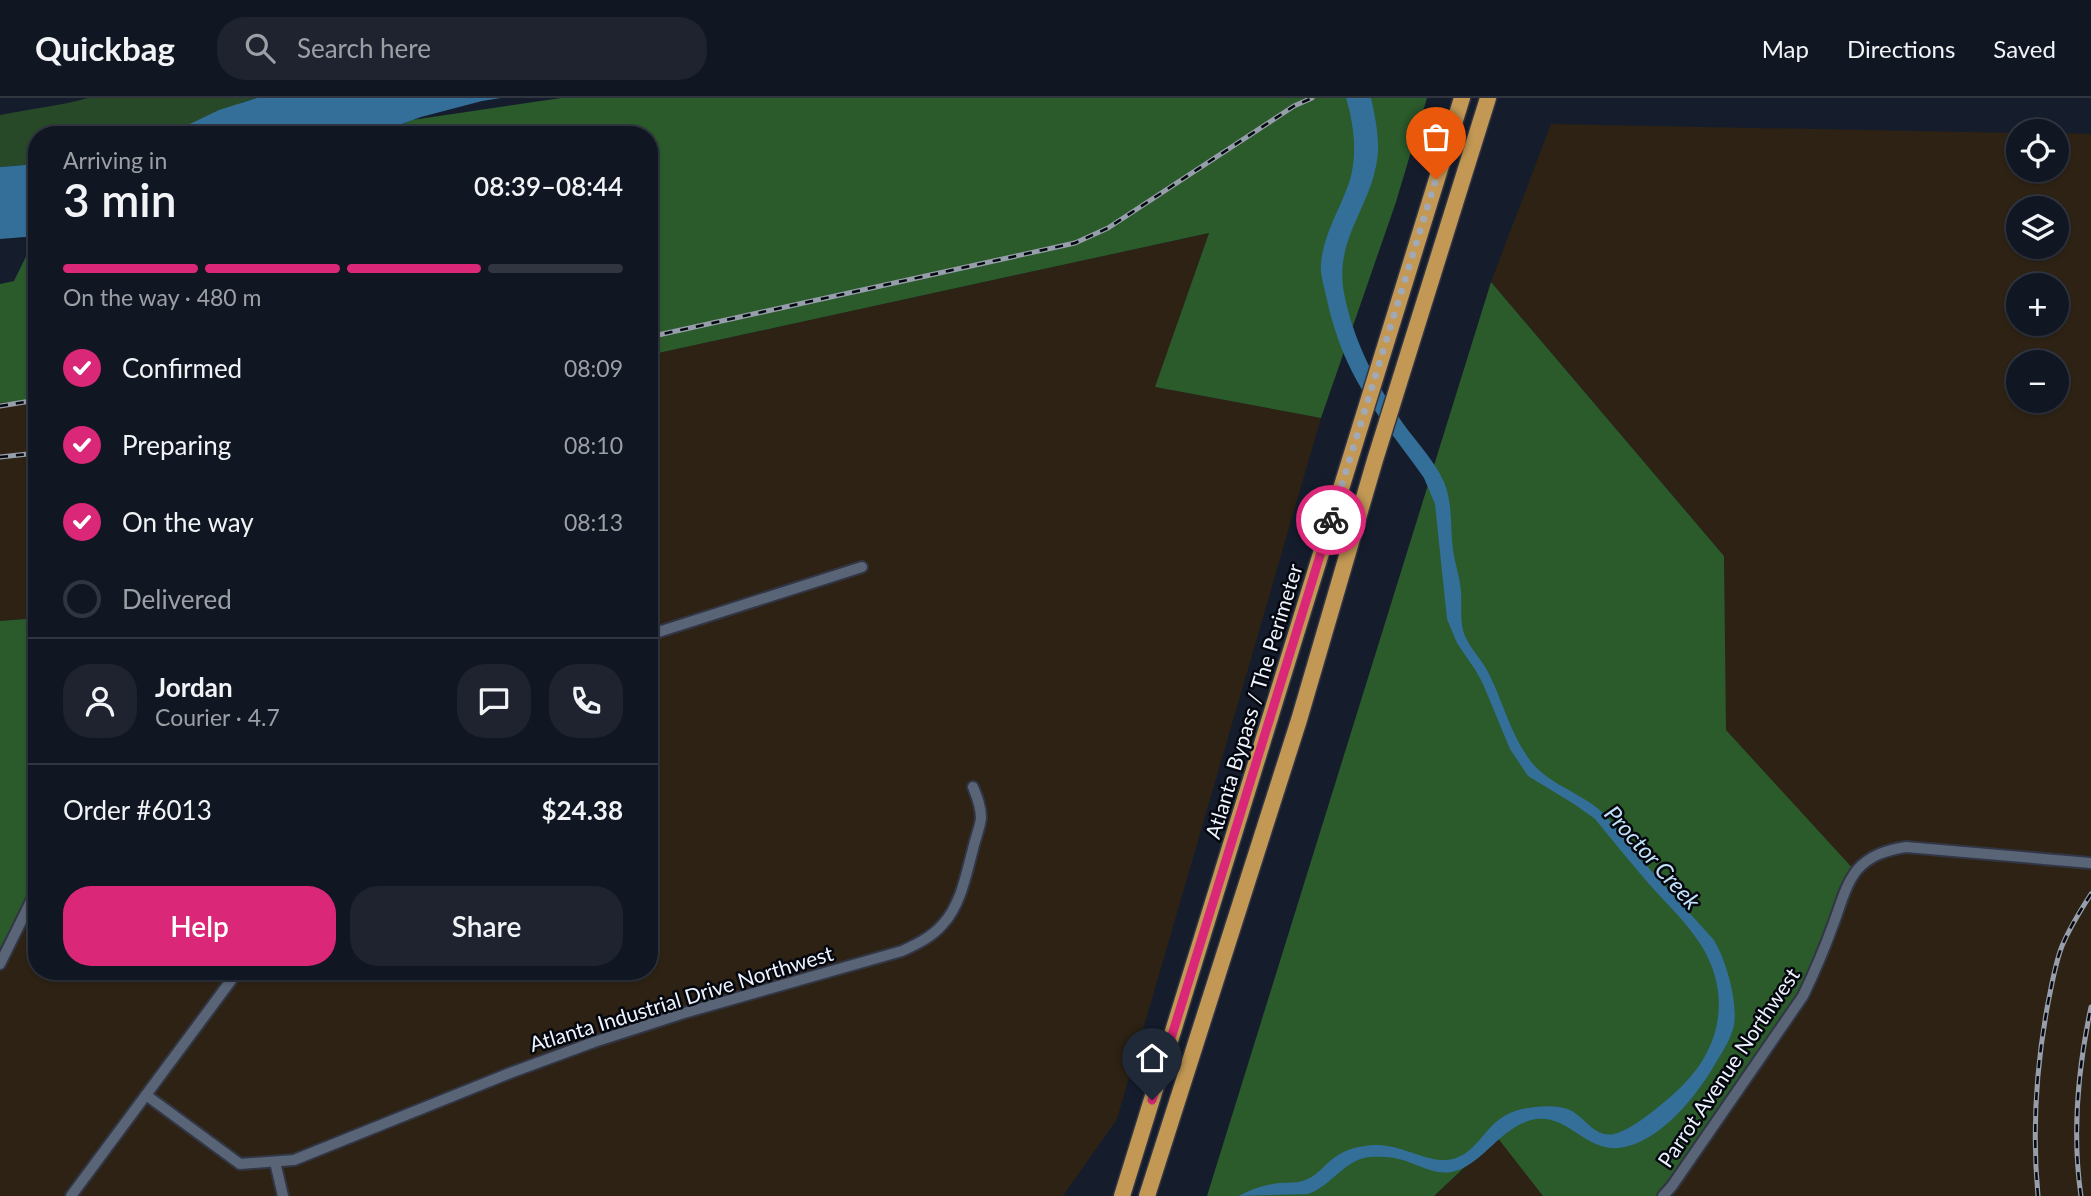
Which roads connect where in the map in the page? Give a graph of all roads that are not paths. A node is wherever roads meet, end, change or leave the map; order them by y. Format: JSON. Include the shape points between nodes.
{"nodes":[{"id":1,"x":1461,"y":101,"type":"edge"},
{"id":2,"x":1487,"y":101,"type":"edge"},
{"id":3,"x":862,"y":567,"type":"dead end"},
{"id":4,"x":658,"y":632,"type":"edge"},
{"id":5,"x":972,"y":787,"type":"dead end"},
{"id":6,"x":2091,"y":863,"type":"edge"},
{"id":7,"x":28,"y":907,"type":"edge"},
{"id":8,"x":0,"y":964,"type":"edge"},
{"id":9,"x":231,"y":980,"type":"edge"},
{"id":10,"x":146,"y":1095,"type":"junction"},
{"id":11,"x":275,"y":1162,"type":"junction"},
{"id":12,"x":71,"y":1196,"type":"edge"},
{"id":13,"x":283,"y":1196,"type":"edge"},
{"id":14,"x":1122,"y":1196,"type":"edge"},
{"id":15,"x":1147,"y":1196,"type":"edge"},
{"id":16,"x":1663,"y":1196,"type":"edge"}],
"edges":[{"from":1,"to":14,"type":"highway","name":"Atlanta Bypass / The Perimeter"},
{"from":2,"to":15,"type":"highway"},
{"from":3,"to":4,"type":"street"},
{"from":5,"to":11,"type":"street","name":"Atlanta Industrial Drive Northwest","via":[[980,802],[981,820],[960,895],[943,924],[919,944],[594,1042],[294,1160]]},
{"from":6,"to":16,"type":"street","name":"Parrot Avenue Northwest","via":[[1906,848],[1872,857],[1849,883],[1803,996]]},
{"from":7,"to":8,"type":"street"},
{"from":9,"to":10,"type":"street"},
{"from":10,"to":11,"type":"street","name":"Atlanta Industrial Drive Northwest","via":[[240,1164]]},
{"from":10,"to":12,"type":"street"},
{"from":11,"to":13,"type":"street"}]}
